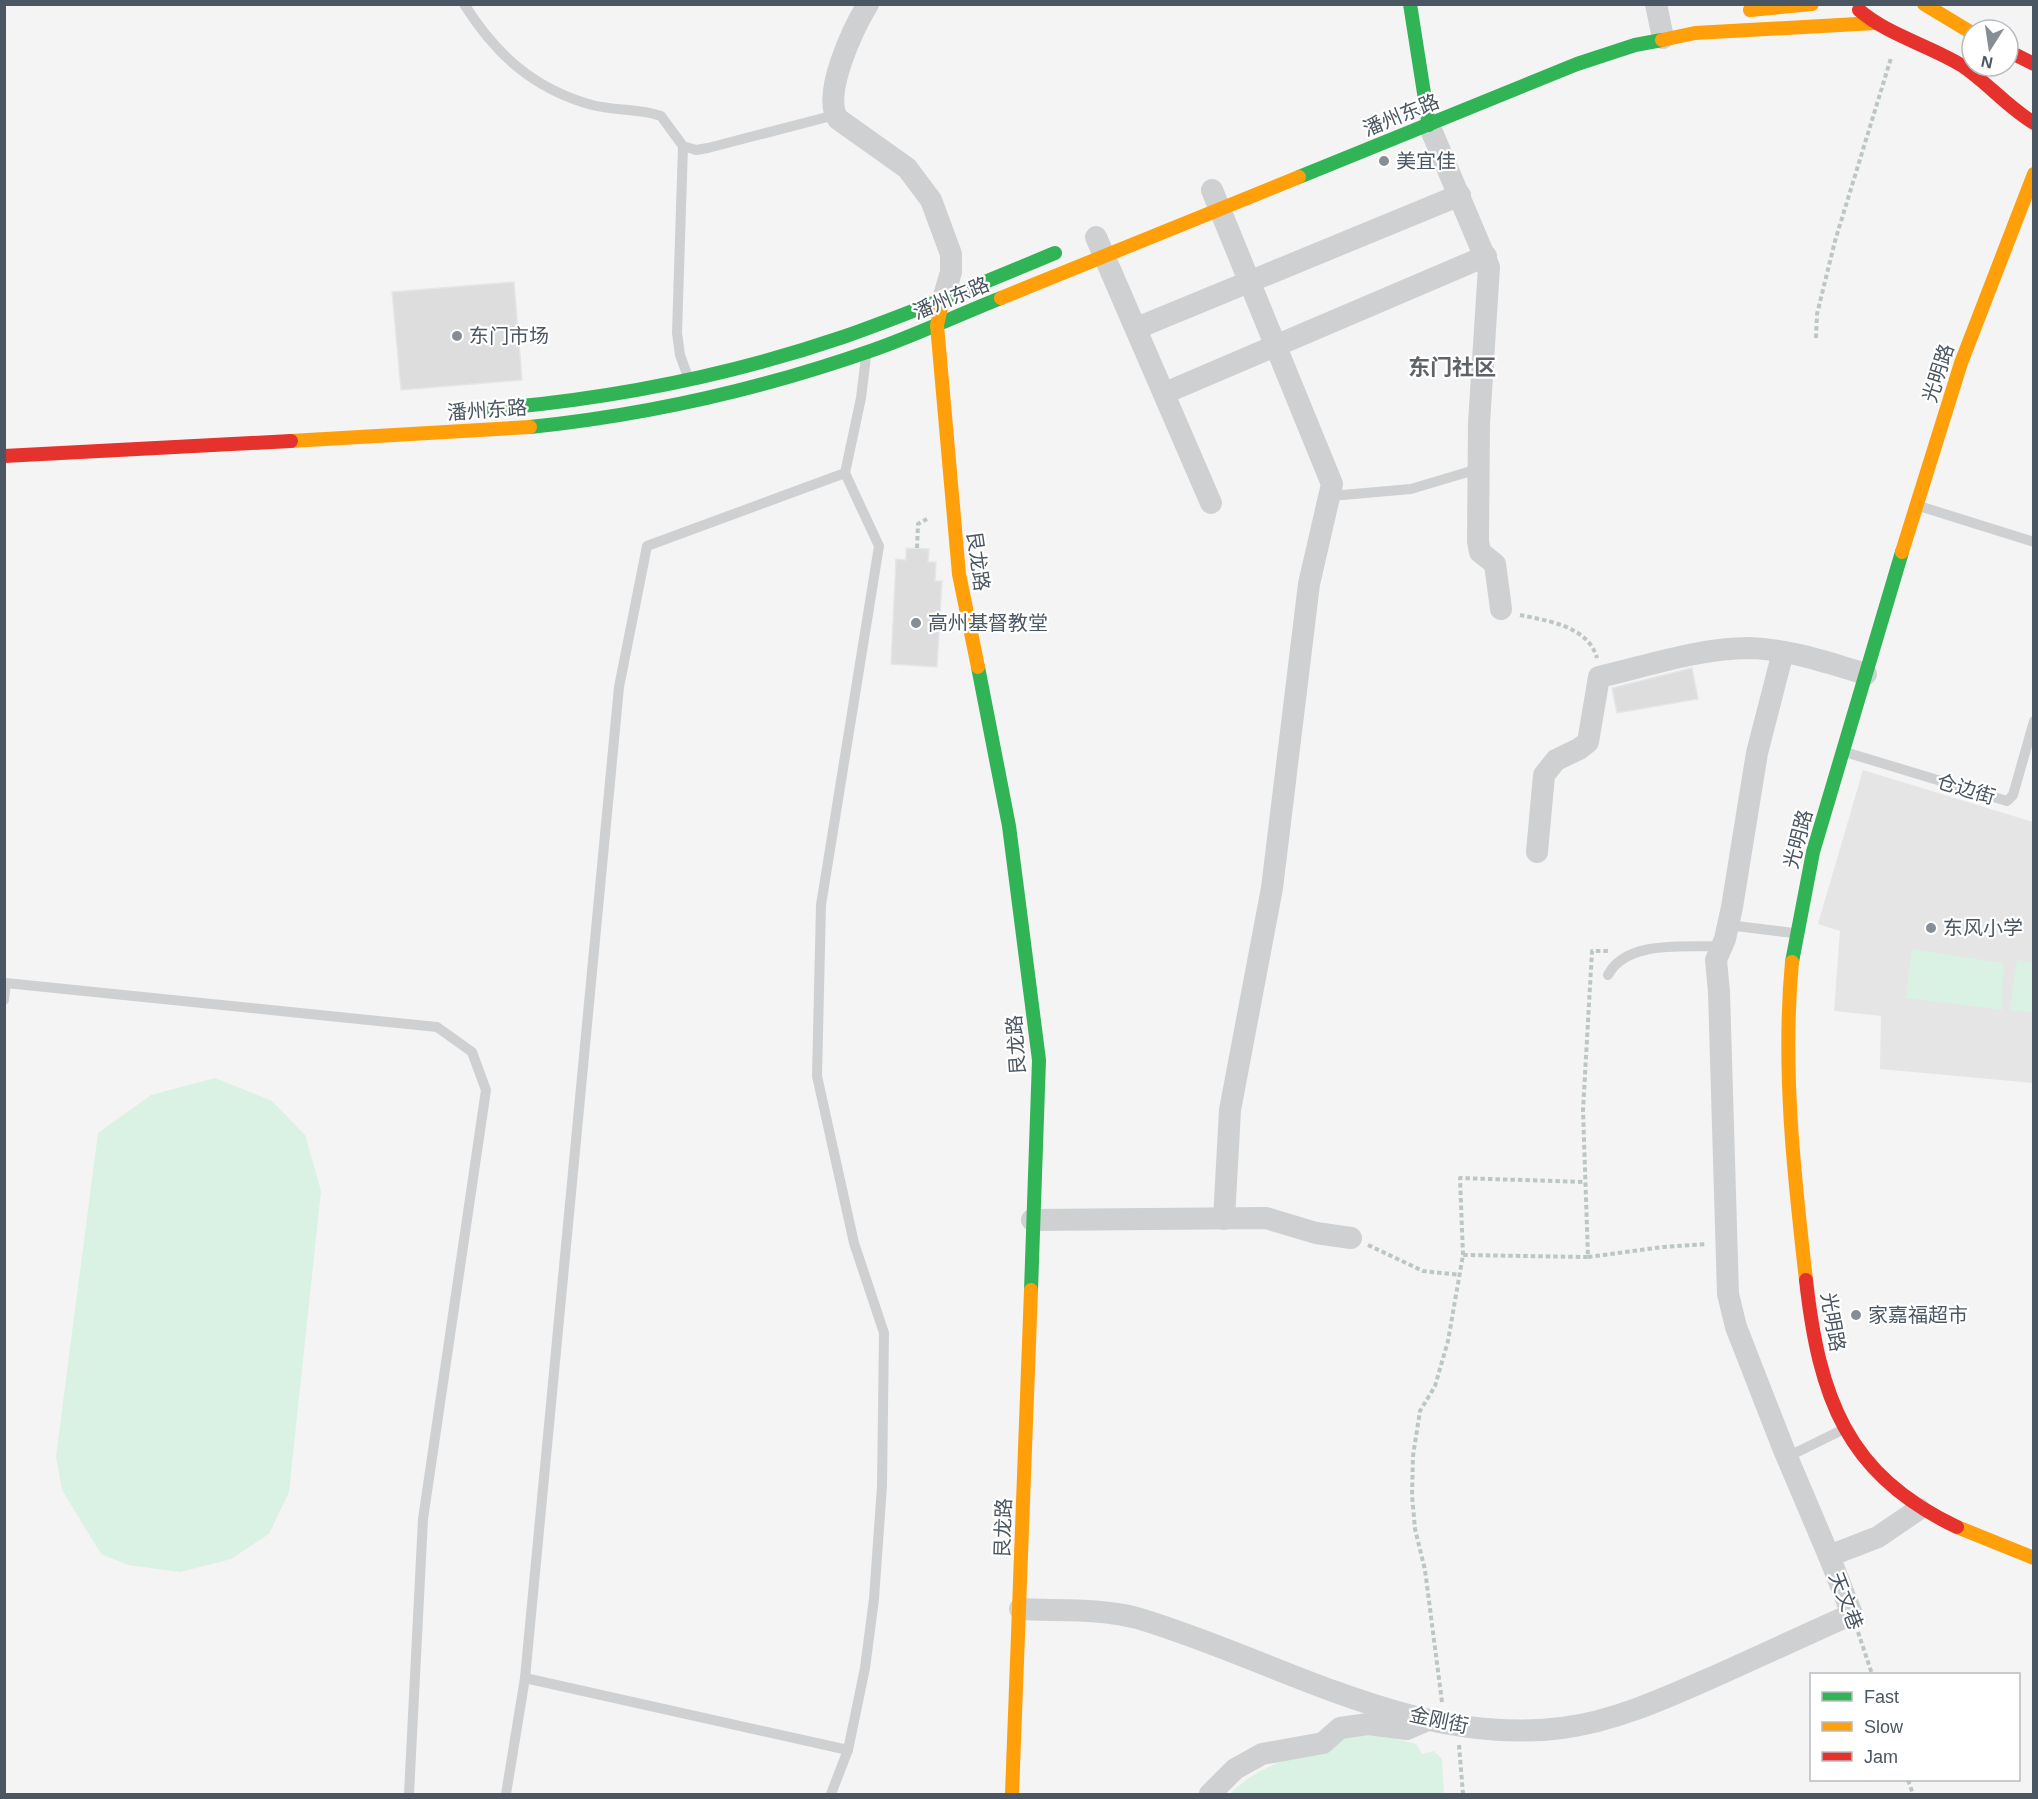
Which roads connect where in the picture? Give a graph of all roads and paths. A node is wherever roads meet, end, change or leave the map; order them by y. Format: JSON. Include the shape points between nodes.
{"nodes":[{"id":1,"x":464,"y":4,"type":"edge"},
{"id":2,"x":868,"y":4,"type":"edge"},
{"id":3,"x":1410,"y":4,"type":"edge"},
{"id":4,"x":1812,"y":4,"type":"edge"},
{"id":5,"x":1855,"y":4,"type":"edge"},
{"id":6,"x":1924,"y":4,"type":"edge"},
{"id":7,"x":1741,"y":11,"type":"dead end"},
{"id":8,"x":1660,"y":21,"type":"edge"},
{"id":9,"x":1875,"y":23,"type":"junction"},
{"id":10,"x":1960,"y":26,"type":"edge"},
{"id":11,"x":1898,"y":35,"type":"junction"},
{"id":12,"x":2020,"y":57,"type":"edge"},
{"id":13,"x":2034,"y":64,"type":"edge"},
{"id":14,"x":1427,"y":109,"type":"junction"},
{"id":15,"x":835,"y":115,"type":"junction"},
{"id":16,"x":2034,"y":123,"type":"edge"},
{"id":17,"x":683,"y":146,"type":"junction"},
{"id":18,"x":2034,"y":174,"type":"edge"},
{"id":19,"x":1216,"y":195,"type":"junction"},
{"id":20,"x":1460,"y":195,"type":"junction"},
{"id":21,"x":1098,"y":242,"type":"junction"},
{"id":22,"x":1065,"y":249,"type":"dead end"},
{"id":23,"x":1486,"y":256,"type":"junction"},
{"id":24,"x":1251,"y":282,"type":"junction"},
{"id":25,"x":943,"y":299,"type":"junction"},
{"id":26,"x":937,"y":325,"type":"junction"},
{"id":27,"x":866,"y":327,"type":"junction"},
{"id":28,"x":1137,"y":328,"type":"junction"},
{"id":29,"x":1816,"y":338,"type":"dead end"},
{"id":30,"x":1278,"y":345,"type":"junction"},
{"id":31,"x":866,"y":352,"type":"junction"},
{"id":32,"x":688,"y":379,"type":"junction"},
{"id":33,"x":1165,"y":393,"type":"junction"},
{"id":34,"x":699,"y":402,"type":"junction"},
{"id":35,"x":475,"y":410,"type":"dead end"},
{"id":36,"x":4,"y":456,"type":"edge"},
{"id":37,"x":1478,"y":469,"type":"junction"},
{"id":38,"x":845,"y":473,"type":"junction"},
{"id":39,"x":1331,"y":496,"type":"junction"},
{"id":40,"x":1212,"y":503,"type":"dead end"},
{"id":41,"x":1916,"y":505,"type":"junction"},
{"id":42,"x":918,"y":524,"type":"dead end"},
{"id":43,"x":2034,"y":542,"type":"edge"},
{"id":44,"x":917,"y":548,"type":"dead end"},
{"id":45,"x":1501,"y":609,"type":"joint"},
{"id":46,"x":1783,"y":652,"type":"junction"},
{"id":47,"x":1866,"y":674,"type":"junction"},
{"id":48,"x":1599,"y":677,"type":"junction"},
{"id":49,"x":2034,"y":722,"type":"edge"},
{"id":50,"x":1844,"y":751,"type":"junction"},
{"id":51,"x":1537,"y":852,"type":"dead end"},
{"id":52,"x":1796,"y":933,"type":"junction"},
{"id":53,"x":1725,"y":936,"type":"junction"},
{"id":54,"x":1640,"y":951,"type":"junction"},
{"id":55,"x":1608,"y":975,"type":"dead end"},
{"id":56,"x":4,"y":1000,"type":"edge"},
{"id":57,"x":1584,"y":1182,"type":"junction"},
{"id":58,"x":1224,"y":1219,"type":"junction"},
{"id":59,"x":1032,"y":1220,"type":"junction"},
{"id":60,"x":1351,"y":1238,"type":"joint"},
{"id":61,"x":1726,"y":1244,"type":"junction"},
{"id":62,"x":1463,"y":1255,"type":"junction"},
{"id":63,"x":1588,"y":1257,"type":"junction"},
{"id":64,"x":1461,"y":1275,"type":"junction"},
{"id":65,"x":1845,"y":1428,"type":"junction"},
{"id":66,"x":1787,"y":1457,"type":"junction"},
{"id":67,"x":1919,"y":1509,"type":"junction"},
{"id":68,"x":1829,"y":1556,"type":"junction"},
{"id":69,"x":2034,"y":1558,"type":"edge"},
{"id":70,"x":1020,"y":1609,"type":"junction"},
{"id":71,"x":1852,"y":1614,"type":"junction"},
{"id":72,"x":1872,"y":1673,"type":"edge"},
{"id":73,"x":525,"y":1678,"type":"junction"},
{"id":74,"x":1444,"y":1723,"type":"junction"},
{"id":75,"x":848,"y":1750,"type":"junction"},
{"id":76,"x":409,"y":1794,"type":"edge"},
{"id":77,"x":506,"y":1794,"type":"edge"},
{"id":78,"x":831,"y":1794,"type":"edge"},
{"id":79,"x":1012,"y":1794,"type":"edge"},
{"id":80,"x":1210,"y":1794,"type":"edge"},
{"id":81,"x":1463,"y":1794,"type":"edge"}],
"edges":[{"from":1,"to":17,"type":"lane","via":[[483,34],[541,86],[592,105],[661,116]]},
{"from":2,"to":15,"type":"street","via":[[836,78],[832,96]]},
{"from":3,"to":14,"type":"street"},
{"from":4,"to":7,"type":"street"},
{"from":5,"to":9,"type":"street"},
{"from":6,"to":10,"type":"street"},
{"from":8,"to":9,"type":"street","name":"潘州东路","via":[[1695,33]]},
{"from":8,"to":14,"type":"street","name":"潘州东路","via":[[1577,64]]},
{"from":9,"to":11,"type":"street"},
{"from":11,"to":16,"type":"street","via":[[1967,69],[1999,93],[2023,118]]},
{"from":11,"to":29,"type":"path","via":[[1835,241],[1817,314]]},
{"from":12,"to":13,"type":"street"},
{"from":14,"to":19,"type":"street","name":"潘州东路"},
{"from":14,"to":20,"type":"street"},
{"from":15,"to":17,"type":"lane","via":[[708,148]]},
{"from":15,"to":25,"type":"street","via":[[907,168],[931,200],[951,254],[951,272]]},
{"from":17,"to":32,"type":"lane","via":[[677,333]]},
{"from":18,"to":41,"type":"street","name":"光明路","via":[[1959,369]]},
{"from":19,"to":21,"type":"street","name":"潘州东路"},
{"from":19,"to":24,"type":"street"},
{"from":20,"to":23,"type":"street"},
{"from":20,"to":24,"type":"street"},
{"from":21,"to":26,"type":"street","name":"潘州东路"},
{"from":21,"to":28,"type":"street"},
{"from":22,"to":25,"type":"street","name":"潘州东路"},
{"from":23,"to":30,"type":"street"},
{"from":23,"to":37,"type":"street","via":[[1489,271]]},
{"from":24,"to":28,"type":"street"},
{"from":24,"to":30,"type":"street"},
{"from":25,"to":26,"type":"street","name":"艮龙路"},
{"from":25,"to":27,"type":"street","name":"潘州东路"},
{"from":26,"to":31,"type":"street","name":"潘州东路"},
{"from":26,"to":59,"type":"street","name":"艮龙路","via":[[959,574],[1009,826],[1039,1060]]},
{"from":27,"to":31,"type":"lane"},
{"from":27,"to":32,"type":"street","name":"潘州东路","via":[[781,356]]},
{"from":28,"to":33,"type":"street"},
{"from":30,"to":33,"type":"street"},
{"from":30,"to":39,"type":"street","via":[[1331,479]]},
{"from":31,"to":34,"type":"street","name":"潘州东路"},
{"from":31,"to":38,"type":"lane"},
{"from":32,"to":34,"type":"lane"},
{"from":32,"to":35,"type":"street","name":"潘州东路","via":[[582,400]]},
{"from":33,"to":40,"type":"street"},
{"from":34,"to":36,"type":"street","name":"潘州东路","via":[[578,423],[514,429]]},
{"from":37,"to":39,"type":"lane","via":[[1411,489]]},
{"from":37,"to":45,"type":"street","via":[[1478,548],[1495,564]]},
{"from":38,"to":73,"type":"lane","via":[[647,546],[618,698]]},
{"from":38,"to":75,"type":"lane","via":[[879,546],[821,905],[817,1076],[854,1243],[884,1333],[882,1486],[874,1599]]},
{"from":39,"to":58,"type":"street","via":[[1309,585],[1272,888],[1230,1110]]},
{"from":41,"to":43,"type":"lane"},
{"from":41,"to":47,"type":"street","name":"光明路"},
{"from":42,"to":44,"type":"path"},
{"from":45,"to":48,"type":"path","via":[[1545,620],[1585,637],[1594,648]]},
{"from":46,"to":47,"type":"street"},
{"from":46,"to":48,"type":"street","via":[[1726,650]]},
{"from":46,"to":53,"type":"street","via":[[1749,786]]},
{"from":47,"to":50,"type":"street","name":"光明路"},
{"from":48,"to":51,"type":"street","via":[[1588,742],[1556,760],[1544,775]]},
{"from":49,"to":50,"type":"lane","name":"仓边街","via":[[2013,795],[2007,801]]},
{"from":50,"to":52,"type":"street","name":"光明路","via":[[1811,861]]},
{"from":52,"to":53,"type":"lane"},
{"from":52,"to":65,"type":"street","name":"光明路","via":[[1790,995],[1789,1078],[1803,1256],[1815,1341],[1830,1396]]},
{"from":53,"to":54,"type":"lane"},
{"from":53,"to":61,"type":"street","via":[[1715,970],[1719,992]]},
{"from":54,"to":55,"type":"lane","via":[[1621,958]]},
{"from":54,"to":57,"type":"path","via":[[1592,951],[1583,1110]]},
{"from":56,"to":76,"type":"lane","via":[[6,983],[437,1027],[472,1052],[486,1090],[423,1519]]},
{"from":57,"to":62,"type":"path","via":[[1460,1178]]},
{"from":57,"to":63,"type":"path"},
{"from":58,"to":59,"type":"street"},
{"from":58,"to":60,"type":"street","via":[[1266,1218],[1316,1233]]},
{"from":59,"to":70,"type":"street","name":"艮龙路"},
{"from":60,"to":64,"type":"path","via":[[1423,1271]]},
{"from":61,"to":63,"type":"path"},
{"from":61,"to":66,"type":"street","via":[[1728,1294],[1736,1327]]},
{"from":62,"to":63,"type":"path"},
{"from":62,"to":64,"type":"path"},
{"from":64,"to":74,"type":"path","via":[[1435,1386],[1420,1411],[1413,1456],[1415,1529],[1425,1570]]},
{"from":65,"to":66,"type":"lane"},
{"from":65,"to":67,"type":"street","name":"光明路","via":[[1865,1461]]},
{"from":66,"to":68,"type":"street"},
{"from":67,"to":68,"type":"street","name":"天文巷","via":[[1878,1537]]},
{"from":67,"to":69,"type":"street","name":"光明路"},
{"from":68,"to":71,"type":"street","name":"天文巷"},
{"from":70,"to":74,"type":"street","name":"金刚街","via":[[1135,1618],[1385,1707]]},
{"from":70,"to":79,"type":"street","name":"艮龙路"},
{"from":71,"to":72,"type":"path","name":"天文巷"},
{"from":71,"to":74,"type":"street","name":"金刚街","via":[[1666,1698],[1593,1722],[1534,1731]]},
{"from":73,"to":75,"type":"lane"},
{"from":73,"to":77,"type":"lane"},
{"from":74,"to":80,"type":"street","via":[[1407,1729],[1368,1724],[1340,1728],[1323,1743],[1262,1754],[1235,1769]]},
{"from":74,"to":81,"type":"path"},
{"from":75,"to":78,"type":"lane"}]}
